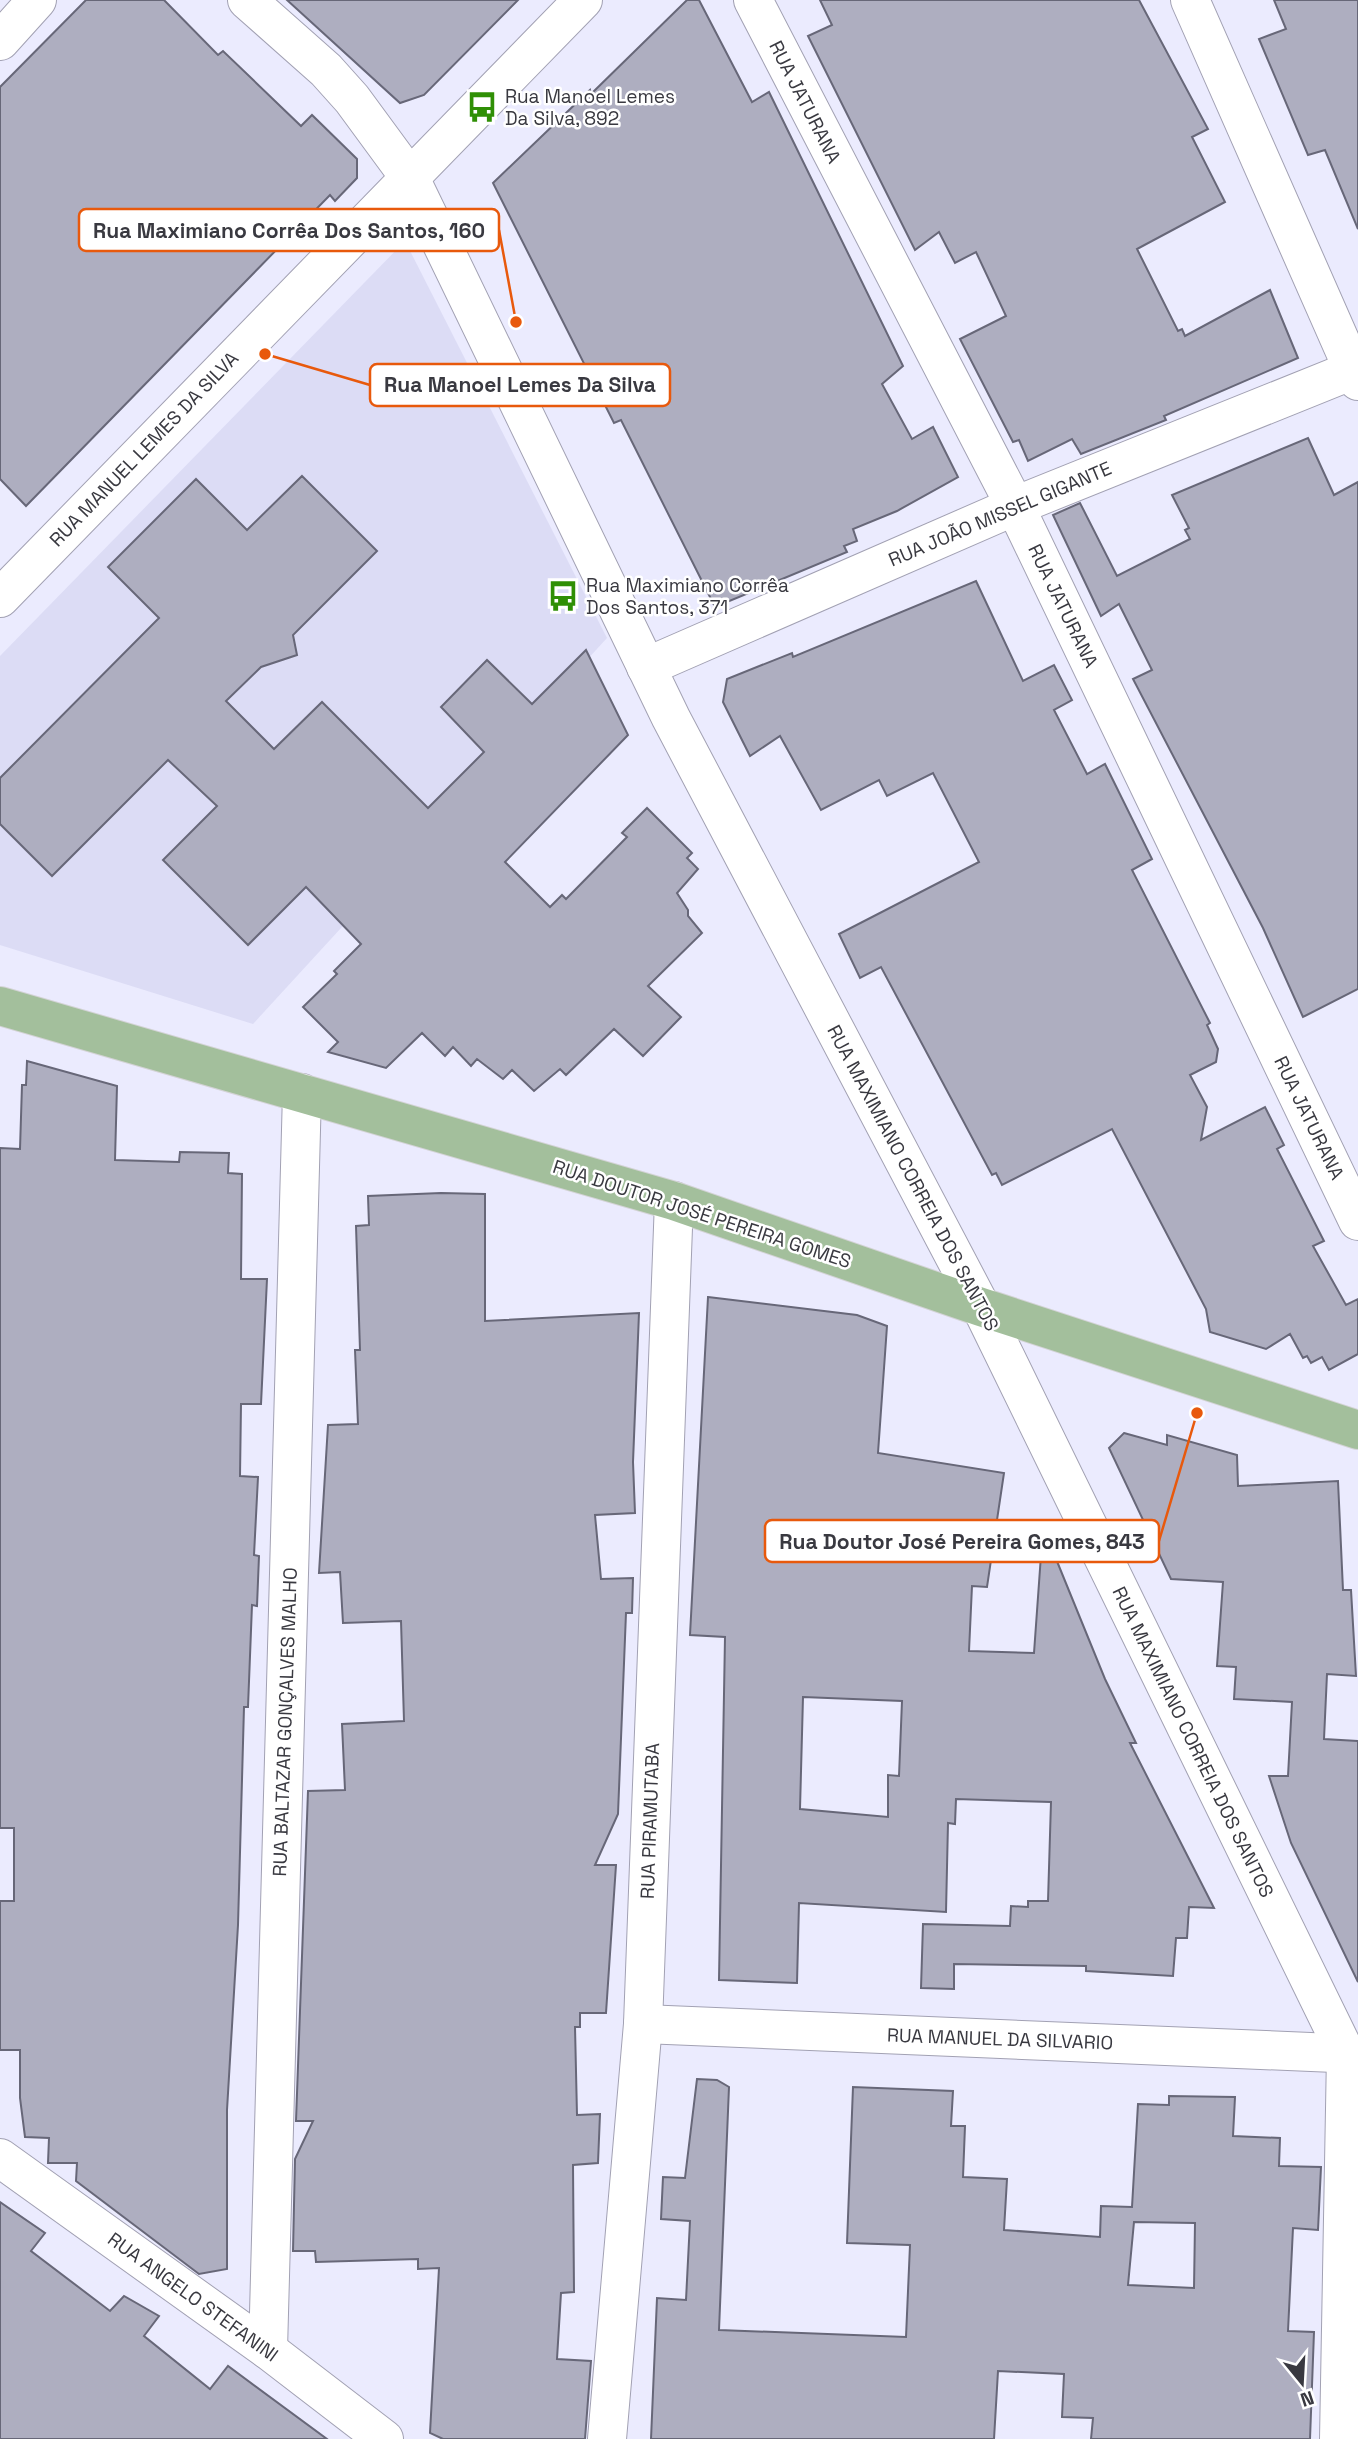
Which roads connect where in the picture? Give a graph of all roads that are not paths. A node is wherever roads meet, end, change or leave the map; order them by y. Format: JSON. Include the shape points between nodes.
{"nodes":[{"id":1,"x":37,"y":0,"type":"edge"},
{"id":2,"x":247,"y":0,"type":"edge"},
{"id":3,"x":583,"y":0,"type":"edge"},
{"id":4,"x":752,"y":0,"type":"edge"},
{"id":5,"x":1190,"y":0,"type":"edge"},
{"id":6,"x":0,"y":41,"type":"edge"},
{"id":7,"x":410,"y":178,"type":"junction"},
{"id":8,"x":1356,"y":373,"type":"edge"},
{"id":9,"x":1015,"y":506,"type":"junction"},
{"id":10,"x":0,"y":598,"type":"edge"},
{"id":11,"x":646,"y":667,"type":"junction"},
{"id":12,"x":0,"y":1006,"type":"edge"},
{"id":13,"x":302,"y":1093,"type":"junction"},
{"id":14,"x":674,"y":1201,"type":"junction"},
{"id":15,"x":1358,"y":1221,"type":"edge"},
{"id":16,"x":981,"y":1307,"type":"junction"},
{"id":17,"x":1358,"y":1430,"type":"edge"},
{"id":18,"x":643,"y":2024,"type":"junction"},
{"id":19,"x":1352,"y":2054,"type":"edge"},
{"id":20,"x":0,"y":2158,"type":"edge"},
{"id":21,"x":268,"y":2350,"type":"junction"},
{"id":22,"x":384,"y":2439,"type":"edge"},
{"id":23,"x":607,"y":2439,"type":"edge"},
{"id":24,"x":1339,"y":2439,"type":"edge"}],
"edges":[{"from":1,"to":6,"type":"street"},
{"from":2,"to":7,"type":"street","name":"RUA MAXIMIANO CORREIA DOS SANTOS","via":[[326,70]]},
{"from":3,"to":7,"type":"street","name":"RUA MANUEL LEMES DA SILVA"},
{"from":4,"to":9,"type":"street","name":"RUA JATURANA"},
{"from":5,"to":8,"type":"street"},
{"from":7,"to":10,"type":"street","name":"RUA MANUEL LEMES DA SILVA"},
{"from":7,"to":11,"type":"street","name":"RUA MAXIMIANO CORREIA DOS SANTOS"},
{"from":8,"to":9,"type":"street","name":"RUA JOÃO MISSEL GIGANTE"},
{"from":9,"to":11,"type":"street","name":"RUA JOÃO MISSEL GIGANTE"},
{"from":9,"to":15,"type":"street","name":"RUA JATURANA"},
{"from":11,"to":16,"type":"street","name":"RUA MAXIMIANO CORREIA DOS SANTOS"},
{"from":12,"to":13,"type":"main road","name":"RUA DOUTOR JOSÉ PEREIRA GOMES"},
{"from":13,"to":14,"type":"main road","name":"RUA DOUTOR JOSÉ PEREIRA GOMES"},
{"from":13,"to":21,"type":"street","name":"RUA BALTAZAR GONÇALVES MALHO"},
{"from":14,"to":16,"type":"main road","name":"RUA DOUTOR JOSÉ PEREIRA GOMES"},
{"from":14,"to":18,"type":"street","name":"RUA PIRAMUTABA"},
{"from":16,"to":17,"type":"main road","name":"RUA DOUTOR JOSÉ PEREIRA GOMES"},
{"from":16,"to":19,"type":"street","name":"RUA MAXIMIANO CORREIA DOS SANTOS"},
{"from":18,"to":19,"type":"street","name":"RUA MANUEL DA SILVARIO"},
{"from":18,"to":23,"type":"street","name":"RUA PIRAMUTABA"},
{"from":19,"to":24,"type":"street","name":"RUA MAXIMIANO CORREIA DOS SANTOS"},
{"from":20,"to":21,"type":"street","name":"RUA ANGELO STEFANINI"},
{"from":21,"to":22,"type":"street","name":"RUA ANGELO STEFANINI"}]}
